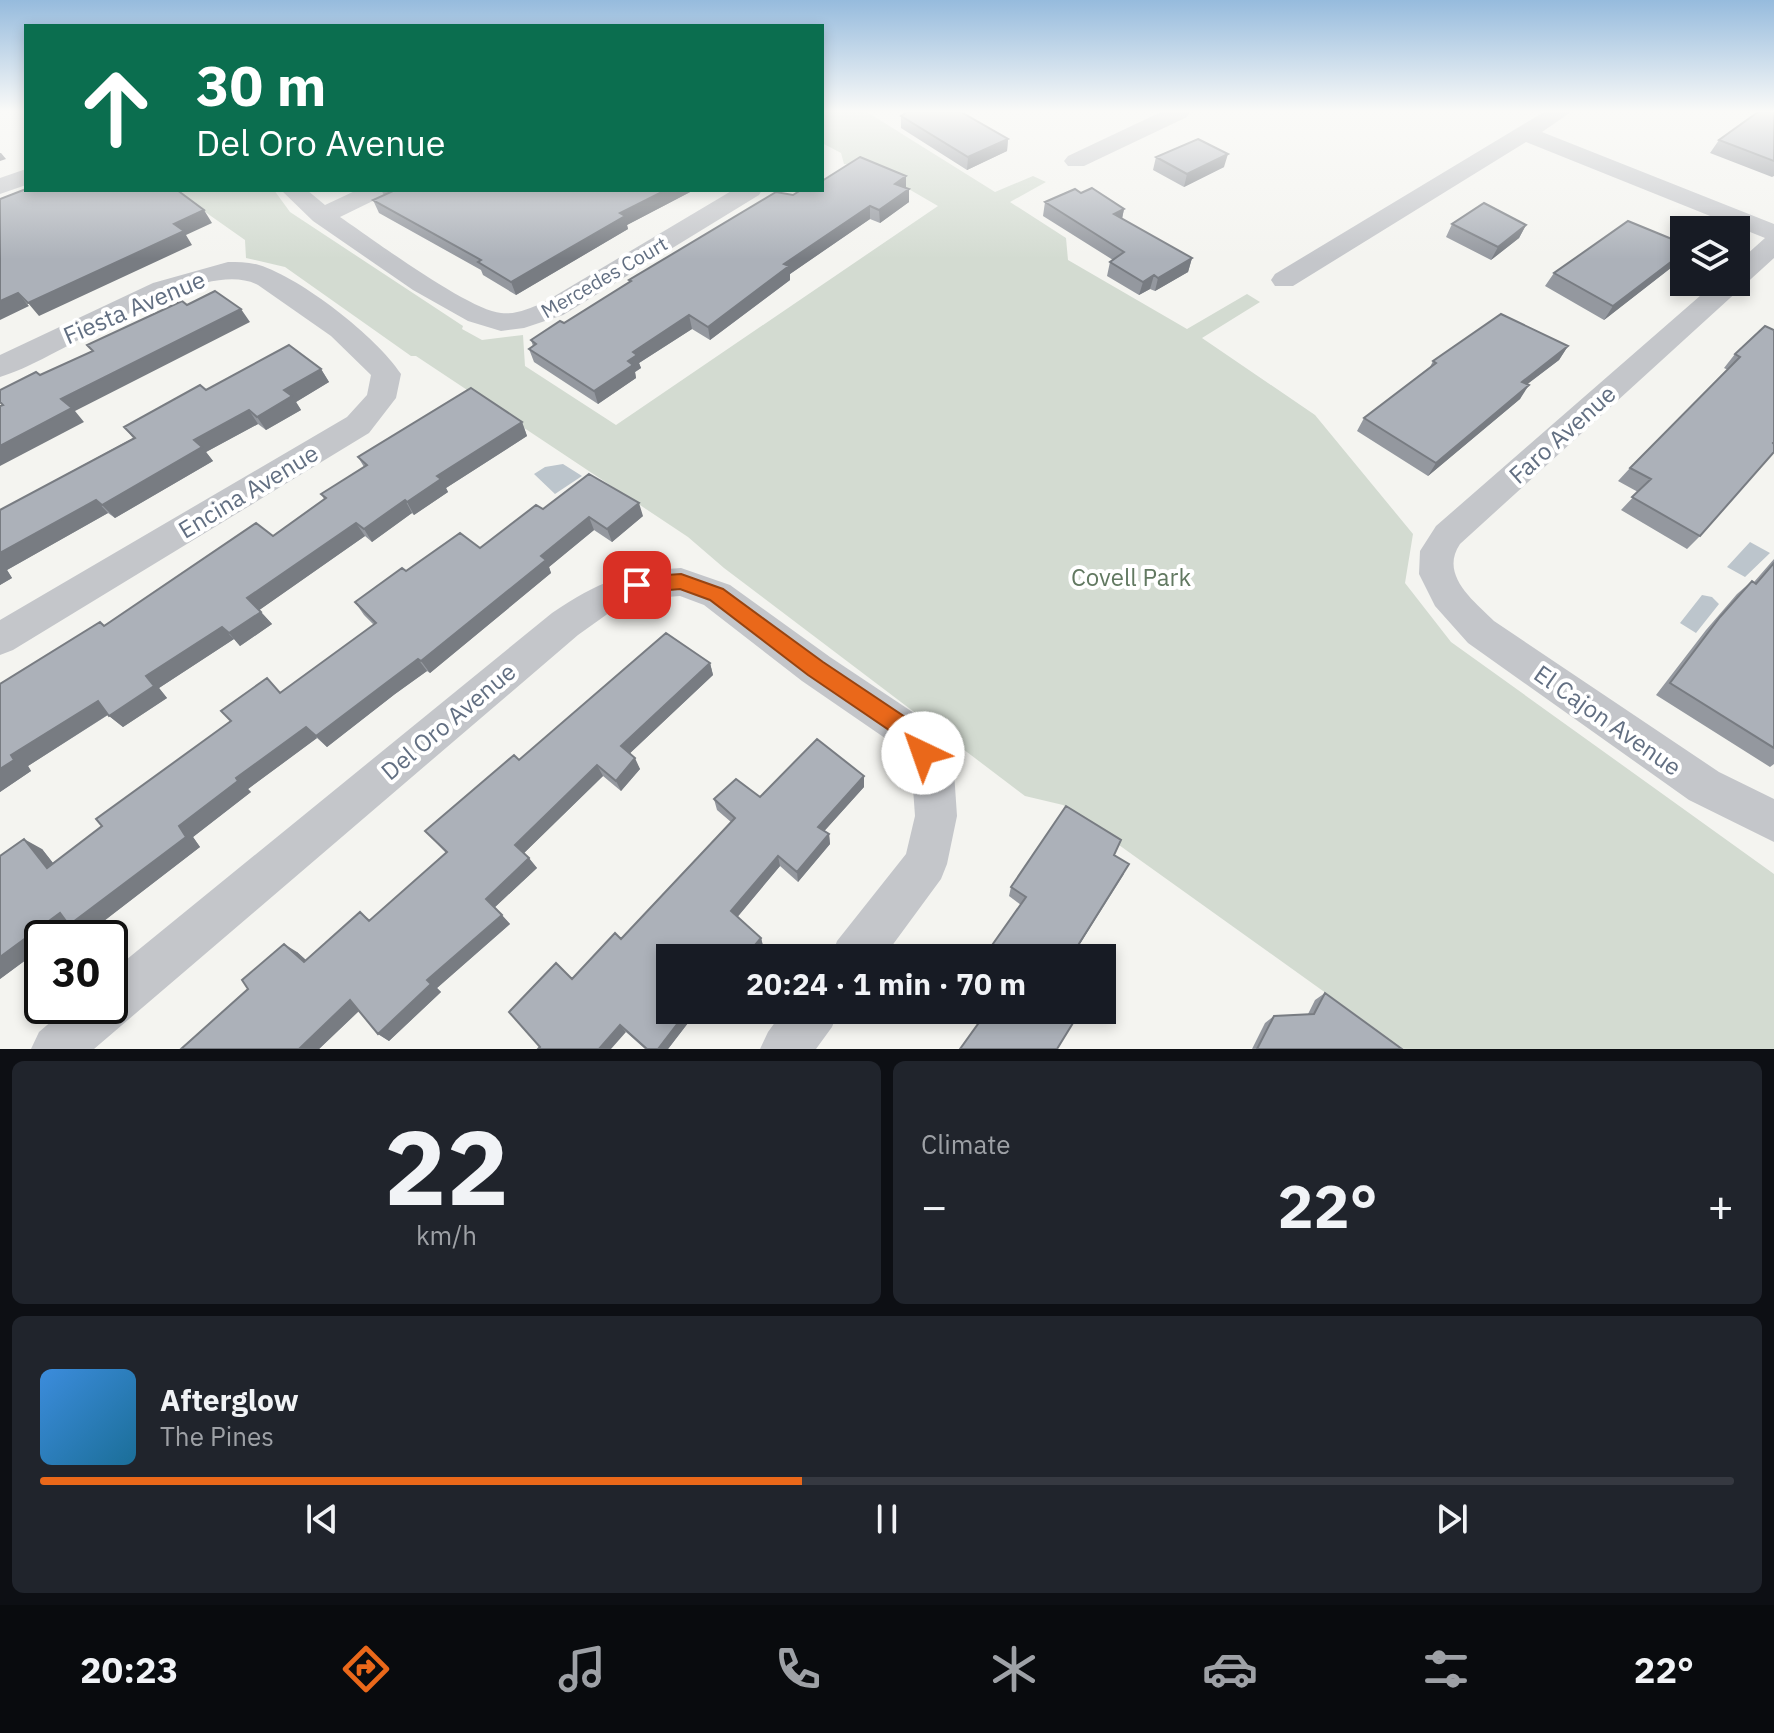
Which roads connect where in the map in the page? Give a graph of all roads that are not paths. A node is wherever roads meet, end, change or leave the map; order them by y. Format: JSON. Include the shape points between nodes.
{"nodes":[{"id":1,"x":1481,"y":161,"type":"edge"},
{"id":2,"x":1594,"y":161,"type":"edge"},
{"id":3,"x":24,"y":177,"type":"edge"},
{"id":4,"x":0,"y":187,"type":"edge"},
{"id":5,"x":295,"y":192,"type":"edge"},
{"id":6,"x":372,"y":192,"type":"edge"},
{"id":7,"x":747,"y":192,"type":"edge"},
{"id":8,"x":322,"y":216,"type":"junction"},
{"id":9,"x":1774,"y":233,"type":"edge"},
{"id":10,"x":1774,"y":244,"type":"edge"},
{"id":11,"x":1750,"y":266,"type":"edge"},
{"id":12,"x":1284,"y":280,"type":"dead end"},
{"id":13,"x":1716,"y":296,"type":"edge"},
{"id":14,"x":312,"y":308,"type":"joint"},
{"id":15,"x":0,"y":367,"type":"edge"},
{"id":16,"x":1452,"y":603,"type":"joint"},
{"id":17,"x":0,"y":639,"type":"edge"},
{"id":18,"x":1774,"y":821,"type":"edge"},
{"id":19,"x":865,"y":944,"type":"edge"},
{"id":20,"x":128,"y":989,"type":"edge"},
{"id":21,"x":86,"y":1024,"type":"edge"},
{"id":22,"x":804,"y":1024,"type":"edge"},
{"id":23,"x":56,"y":1049,"type":"edge"},
{"id":24,"x":785,"y":1049,"type":"edge"}],
"edges":[{"from":1,"to":12,"type":"street"},
{"from":2,"to":9,"type":"street"},
{"from":3,"to":4,"type":"street"},
{"from":5,"to":8,"type":"street","name":"Mercedes Court"},
{"from":6,"to":8,"type":"street"},
{"from":7,"to":8,"type":"street","name":"Mercedes Court","via":[[553,309],[504,322],[476,316]]},
{"from":10,"to":11,"type":"street","name":"Faro Avenue"},
{"from":13,"to":16,"type":"street","name":"Faro Avenue","via":[[1448,535],[1437,550],[1435,568]]},
{"from":14,"to":15,"type":"street","name":"Fiesta Avenue","via":[[249,271],[216,272],[162,289]]},
{"from":14,"to":17,"type":"street","name":"Encina Avenue","via":[[370,351],[386,374],[381,398],[358,425]]},
{"from":16,"to":18,"type":"street","name":"El Cajon Avenue","via":[[1481,632],[1704,786]]},
{"from":19,"to":20,"type":"street","name":"Del Oro Avenue","via":[[925,864],[936,816],[933,772],[912,734],[717,595],[681,582],[637,585],[600,600],[565,624]]},
{"from":21,"to":23,"type":"street","name":"Del Oro Avenue"},
{"from":22,"to":24,"type":"street"}]}
